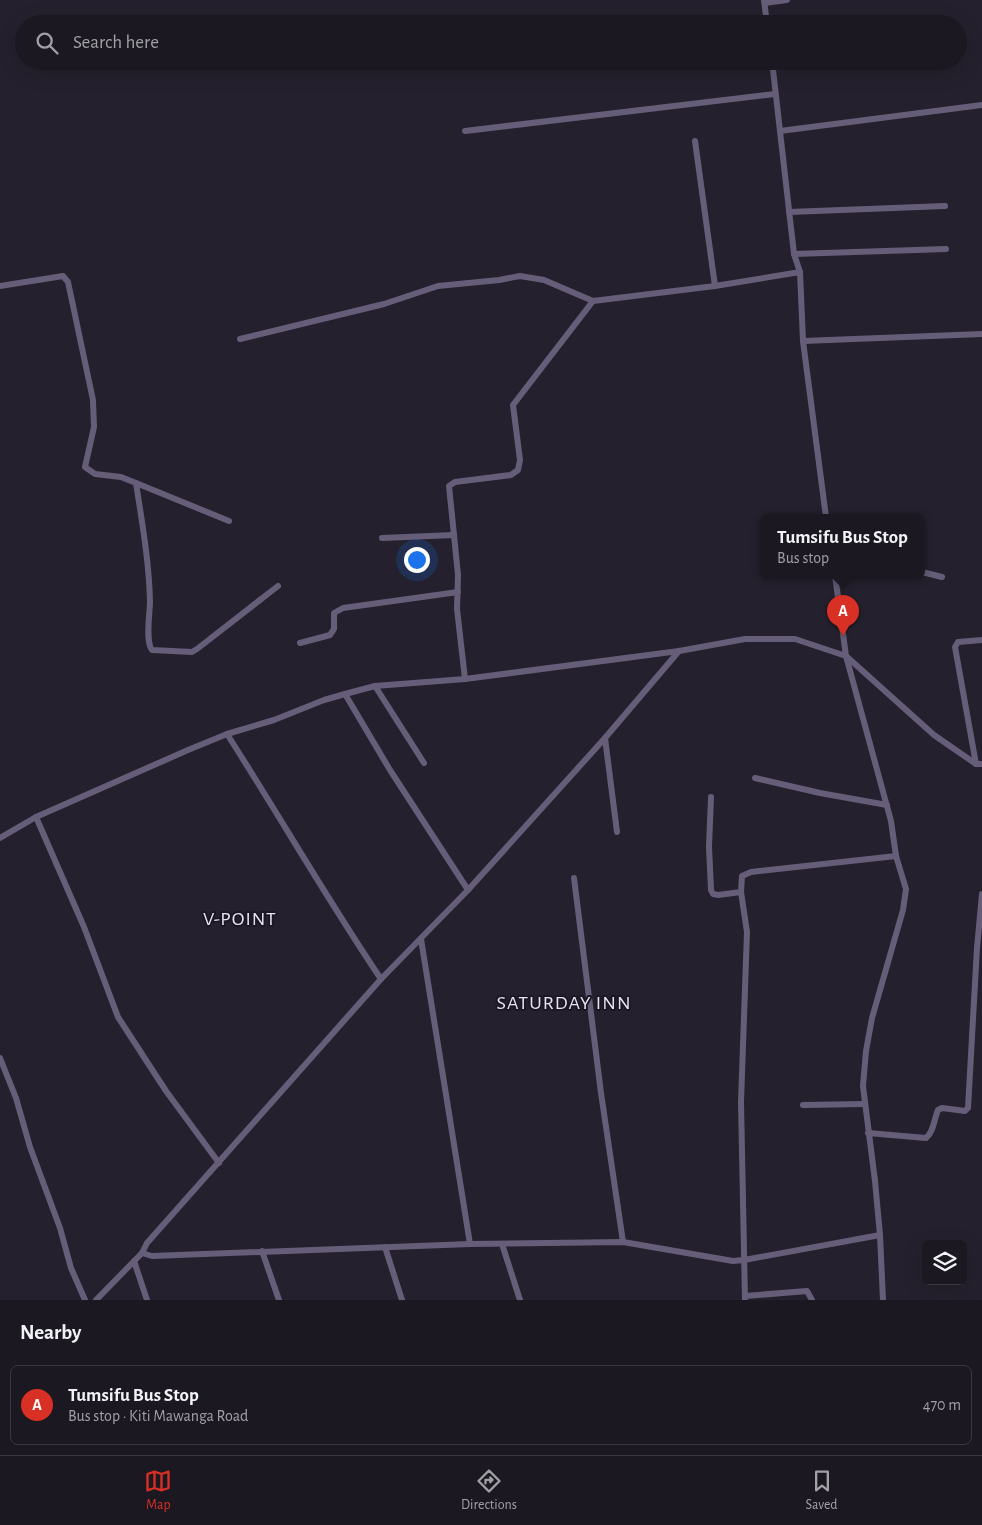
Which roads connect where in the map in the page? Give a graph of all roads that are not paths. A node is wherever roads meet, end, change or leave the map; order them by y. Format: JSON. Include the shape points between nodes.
{"nodes":[{"id":1,"x":787,"y":0,"type":"edge"},
{"id":2,"x":764,"y":1,"type":"edge"},
{"id":3,"x":766,"y":15,"type":"edge"},
{"id":4,"x":773,"y":70,"type":"edge"},
{"id":5,"x":775,"y":94,"type":"junction"},
{"id":6,"x":982,"y":105,"type":"edge"},
{"id":7,"x":465,"y":131,"type":"dead end"},
{"id":8,"x":780,"y":131,"type":"junction"},
{"id":9,"x":695,"y":141,"type":"dead end"},
{"id":10,"x":946,"y":206,"type":"dead end"},
{"id":11,"x":789,"y":212,"type":"junction"},
{"id":12,"x":946,"y":249,"type":"dead end"},
{"id":13,"x":794,"y":254,"type":"junction"},
{"id":14,"x":800,"y":272,"type":"junction"},
{"id":15,"x":0,"y":286,"type":"edge"},
{"id":16,"x":715,"y":286,"type":"junction"},
{"id":17,"x":593,"y":300,"type":"junction"},
{"id":18,"x":982,"y":334,"type":"edge"},
{"id":19,"x":240,"y":339,"type":"dead end"},
{"id":20,"x":803,"y":341,"type":"junction"},
{"id":21,"x":136,"y":483,"type":"junction"},
{"id":22,"x":826,"y":514,"type":"edge"},
{"id":23,"x":229,"y":521,"type":"dead end"},
{"id":24,"x":454,"y":535,"type":"junction"},
{"id":25,"x":382,"y":538,"type":"dead end"},
{"id":26,"x":925,"y":573,"type":"edge"},
{"id":27,"x":942,"y":577,"type":"dead end"},
{"id":28,"x":836,"y":579,"type":"edge"},
{"id":29,"x":278,"y":586,"type":"dead end"},
{"id":30,"x":458,"y":592,"type":"junction"},
{"id":31,"x":982,"y":640,"type":"edge"},
{"id":32,"x":300,"y":643,"type":"dead end"},
{"id":33,"x":679,"y":651,"type":"junction"},
{"id":34,"x":846,"y":656,"type":"junction"},
{"id":35,"x":465,"y":679,"type":"junction"},
{"id":36,"x":375,"y":686,"type":"junction"},
{"id":37,"x":345,"y":694,"type":"junction"},
{"id":38,"x":227,"y":734,"type":"junction"},
{"id":39,"x":605,"y":738,"type":"junction"},
{"id":40,"x":424,"y":764,"type":"dead end"},
{"id":41,"x":979,"y":764,"type":"edge"},
{"id":42,"x":756,"y":778,"type":"dead end"},
{"id":43,"x":711,"y":797,"type":"dead end"},
{"id":44,"x":887,"y":805,"type":"junction"},
{"id":45,"x":36,"y":817,"type":"junction"},
{"id":46,"x":617,"y":832,"type":"dead end"},
{"id":47,"x":0,"y":838,"type":"edge"},
{"id":48,"x":896,"y":856,"type":"junction"},
{"id":49,"x":574,"y":878,"type":"dead end"},
{"id":50,"x":468,"y":890,"type":"junction"},
{"id":51,"x":741,"y":892,"type":"junction"},
{"id":52,"x":982,"y":894,"type":"edge"},
{"id":53,"x":422,"y":939,"type":"junction"},
{"id":54,"x":381,"y":979,"type":"junction"},
{"id":55,"x":0,"y":1058,"type":"edge"},
{"id":56,"x":803,"y":1104,"type":"dead end"},
{"id":57,"x":865,"y":1104,"type":"junction"},
{"id":58,"x":868,"y":1133,"type":"junction"},
{"id":59,"x":219,"y":1163,"type":"junction"},
{"id":60,"x":880,"y":1235,"type":"junction"},
{"id":61,"x":623,"y":1242,"type":"junction"},
{"id":62,"x":470,"y":1244,"type":"junction"},
{"id":63,"x":502,"y":1244,"type":"junction"},
{"id":64,"x":385,"y":1247,"type":"junction"},
{"id":65,"x":262,"y":1251,"type":"junction"},
{"id":66,"x":142,"y":1253,"type":"junction"},
{"id":67,"x":744,"y":1260,"type":"junction"},
{"id":68,"x":134,"y":1261,"type":"junction"},
{"id":69,"x":745,"y":1298,"type":"edge"},
{"id":70,"x":85,"y":1300,"type":"edge"},
{"id":71,"x":96,"y":1300,"type":"edge"},
{"id":72,"x":147,"y":1300,"type":"edge"},
{"id":73,"x":280,"y":1300,"type":"edge"},
{"id":74,"x":402,"y":1300,"type":"edge"},
{"id":75,"x":520,"y":1300,"type":"edge"},
{"id":76,"x":812,"y":1300,"type":"edge"},
{"id":77,"x":883,"y":1300,"type":"edge"}],
"edges":[{"from":1,"to":2,"type":"street"},
{"from":2,"to":3,"type":"street"},
{"from":4,"to":5,"type":"street"},
{"from":5,"to":7,"type":"street"},
{"from":5,"to":8,"type":"street"},
{"from":6,"to":8,"type":"street"},
{"from":8,"to":11,"type":"street"},
{"from":9,"to":16,"type":"street"},
{"from":10,"to":11,"type":"street"},
{"from":11,"to":13,"type":"street"},
{"from":12,"to":13,"type":"street"},
{"from":13,"to":14,"type":"street"},
{"from":14,"to":16,"type":"street"},
{"from":14,"to":20,"type":"street"},
{"from":15,"to":21,"type":"street","via":[[63,276],[68,282],[93,400],[94,427],[85,468],[95,474],[121,477]]},
{"from":16,"to":17,"type":"street"},
{"from":17,"to":19,"type":"street","via":[[544,280],[520,276],[438,286],[384,304]]},
{"from":17,"to":24,"type":"street","via":[[513,405],[520,460],[518,470],[512,475],[455,482],[449,486]]},
{"from":18,"to":20,"type":"street"},
{"from":20,"to":22,"type":"street"},
{"from":21,"to":23,"type":"street"},
{"from":21,"to":29,"type":"street","via":[[146,542],[149,643],[152,650],[192,652]]},
{"from":24,"to":25,"type":"street"},
{"from":24,"to":30,"type":"street"},
{"from":26,"to":27,"type":"street"},
{"from":28,"to":34,"type":"street"},
{"from":30,"to":32,"type":"street","via":[[343,608],[334,613],[334,629],[330,635]]},
{"from":30,"to":35,"type":"street"},
{"from":31,"to":41,"type":"street","via":[[958,642],[955,647]]},
{"from":33,"to":34,"type":"street","via":[[745,639],[795,639]]},
{"from":33,"to":35,"type":"street"},
{"from":33,"to":39,"type":"street"},
{"from":34,"to":41,"type":"street","via":[[934,735]]},
{"from":34,"to":44,"type":"street"},
{"from":35,"to":36,"type":"street"},
{"from":36,"to":37,"type":"street"},
{"from":36,"to":40,"type":"street"},
{"from":37,"to":38,"type":"street"},
{"from":37,"to":50,"type":"street"},
{"from":38,"to":45,"type":"street"},
{"from":38,"to":54,"type":"street"},
{"from":39,"to":46,"type":"street"},
{"from":39,"to":50,"type":"street"},
{"from":42,"to":44,"type":"street"},
{"from":43,"to":51,"type":"street","via":[[711,890],[718,895]]},
{"from":44,"to":48,"type":"street"},
{"from":45,"to":47,"type":"street"},
{"from":45,"to":59,"type":"street","via":[[84,927],[118,1017],[166,1091]]},
{"from":48,"to":51,"type":"street","via":[[751,872],[742,876]]},
{"from":48,"to":57,"type":"street","via":[[906,889],[904,910],[868,1036],[863,1086]]},
{"from":49,"to":61,"type":"street"},
{"from":50,"to":53,"type":"street"},
{"from":51,"to":67,"type":"street","via":[[747,932],[741,1102]]},
{"from":52,"to":58,"type":"street","via":[[968,1108],[966,1111],[938,1110],[932,1131],[926,1138]]},
{"from":53,"to":54,"type":"street"},
{"from":53,"to":62,"type":"street"},
{"from":54,"to":59,"type":"street"},
{"from":55,"to":70,"type":"street"},
{"from":56,"to":57,"type":"street"},
{"from":57,"to":58,"type":"street"},
{"from":58,"to":60,"type":"street"},
{"from":59,"to":66,"type":"street","via":[[147,1243]]},
{"from":60,"to":67,"type":"street"},
{"from":60,"to":77,"type":"street"},
{"from":61,"to":63,"type":"street"},
{"from":61,"to":67,"type":"street"},
{"from":62,"to":63,"type":"street"},
{"from":62,"to":64,"type":"street"},
{"from":63,"to":75,"type":"street"},
{"from":64,"to":65,"type":"street"},
{"from":64,"to":74,"type":"street"},
{"from":65,"to":66,"type":"street","via":[[152,1256]]},
{"from":65,"to":73,"type":"street"},
{"from":66,"to":68,"type":"street"},
{"from":67,"to":69,"type":"street"},
{"from":68,"to":71,"type":"street"},
{"from":68,"to":72,"type":"street"},
{"from":69,"to":76,"type":"street","via":[[807,1291]]}]}
